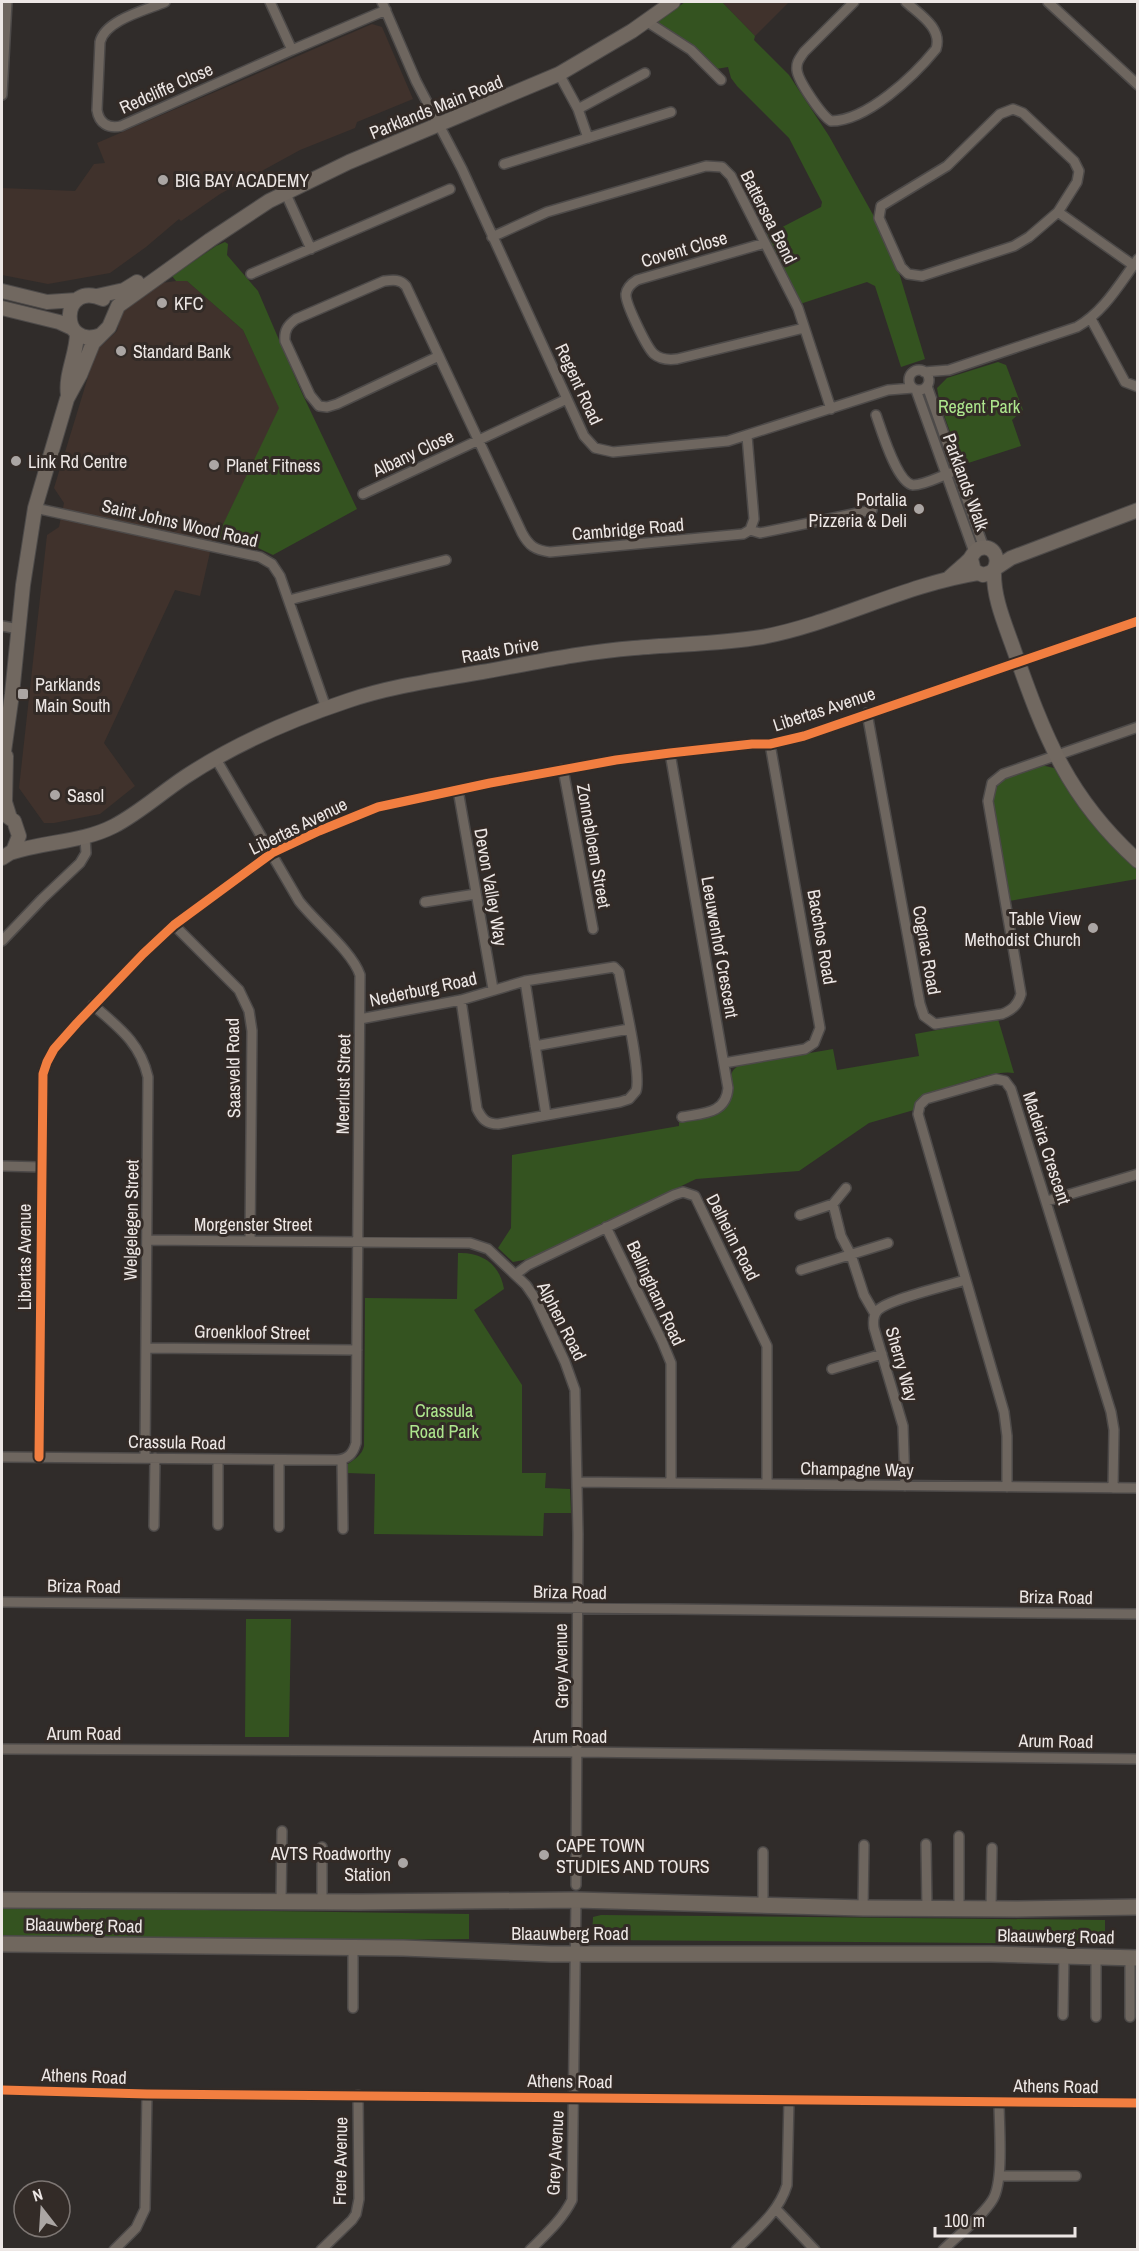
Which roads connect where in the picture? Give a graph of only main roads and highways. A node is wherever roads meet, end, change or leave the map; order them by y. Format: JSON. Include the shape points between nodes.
{"nodes":[{"id":1,"x":2,"y":1900,"type":"edge"},
{"id":2,"x":1137,"y":1907,"type":"edge"},
{"id":3,"x":2,"y":1944,"type":"edge"},
{"id":4,"x":1134,"y":1958,"type":"edge"}],
"edges":[{"from":1,"to":2,"type":"main road","name":"Blaauwberg Road","via":[[322,1902],[576,1892],[863,1908]]},
{"from":3,"to":4,"type":"main road","name":"Blaauwberg Road"}]}
